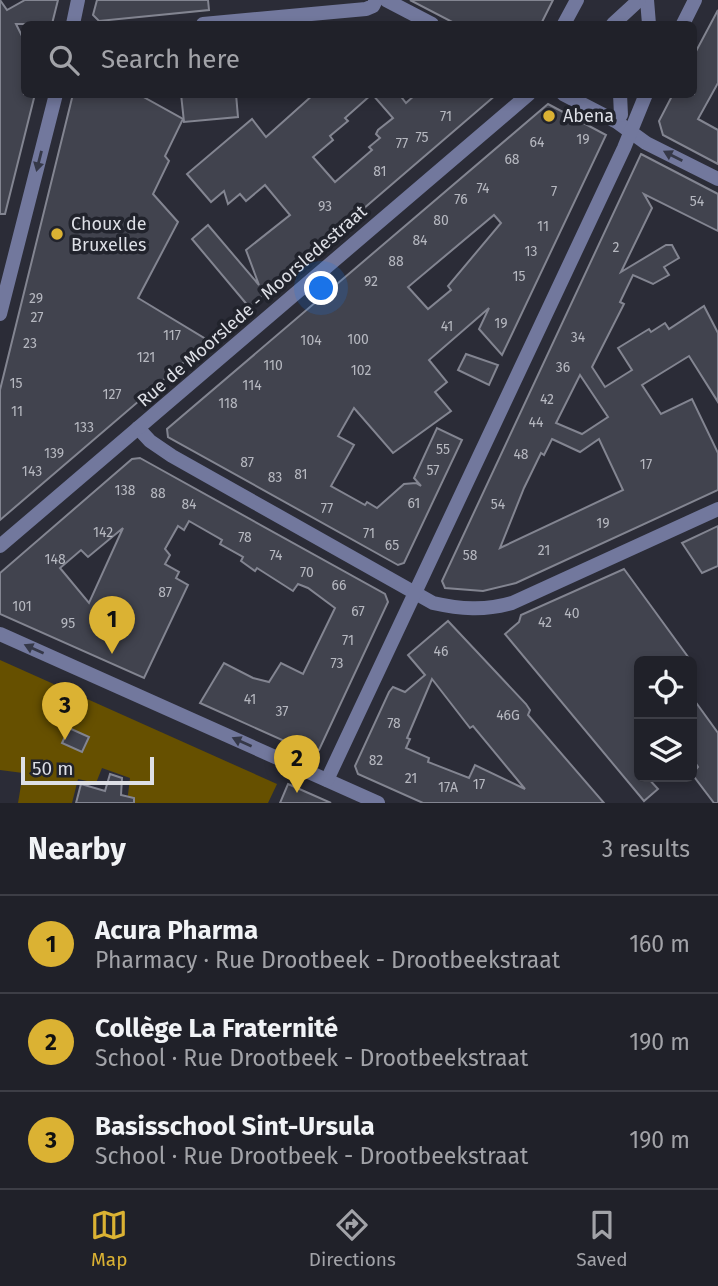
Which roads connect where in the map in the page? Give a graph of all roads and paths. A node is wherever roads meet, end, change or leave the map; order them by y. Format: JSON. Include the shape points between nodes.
{"nodes":[{"id":1,"x":78,"y":0,"type":"edge"},
{"id":2,"x":376,"y":0,"type":"edge"},
{"id":3,"x":386,"y":0,"type":"edge"},
{"id":4,"x":577,"y":0,"type":"edge"},
{"id":5,"x":639,"y":0,"type":"edge"},
{"id":6,"x":648,"y":0,"type":"edge"},
{"id":7,"x":695,"y":0,"type":"edge"},
{"id":8,"x":335,"y":6,"type":"edge"},
{"id":9,"x":74,"y":21,"type":"edge"},
{"id":10,"x":225,"y":21,"type":"edge"},
{"id":11,"x":426,"y":21,"type":"edge"},
{"id":12,"x":566,"y":21,"type":"edge"},
{"id":13,"x":616,"y":21,"type":"edge"},
{"id":14,"x":649,"y":21,"type":"edge"},
{"id":15,"x":684,"y":21,"type":"edge"},
{"id":16,"x":55,"y":98,"type":"edge"},
{"id":17,"x":523,"y":98,"type":"edge"},
{"id":18,"x":572,"y":98,"type":"edge"},
{"id":19,"x":620,"y":98,"type":"edge"},
{"id":20,"x":644,"y":98,"type":"edge"},
{"id":21,"x":621,"y":115,"type":"dead end"},
{"id":22,"x":629,"y":131,"type":"junction"},
{"id":23,"x":718,"y":179,"type":"edge"},
{"id":24,"x":0,"y":314,"type":"edge"},
{"id":25,"x":138,"y":428,"type":"junction"},
{"id":26,"x":718,"y":509,"type":"edge"},
{"id":27,"x":0,"y":546,"type":"edge"},
{"id":28,"x":415,"y":592,"type":"junction"},
{"id":29,"x":0,"y":634,"type":"edge"},
{"id":30,"x":327,"y":780,"type":"junction"},
{"id":31,"x":378,"y":803,"type":"edge"}],
"edges":[{"from":1,"to":9,"type":"street"},
{"from":2,"to":8,"type":"street","via":[[366,9]]},
{"from":3,"to":11,"type":"street"},
{"from":4,"to":12,"type":"street"},
{"from":5,"to":13,"type":"street"},
{"from":6,"to":14,"type":"street"},
{"from":7,"to":15,"type":"street"},
{"from":8,"to":10,"type":"street"},
{"from":16,"to":24,"type":"street","one_way":true},
{"from":17,"to":25,"type":"street","name":"Rue de Moorslede - Moorsledestraat"},
{"from":18,"to":22,"type":"street"},
{"from":19,"to":21,"type":"street"},
{"from":20,"to":22,"type":"street"},
{"from":23,"to":22,"type":"street","one_way":true},
{"from":22,"to":28,"type":"street"},
{"from":25,"to":27,"type":"street","name":"Rue de Moorslede - Moorsledestraat"},
{"from":25,"to":28,"type":"street","via":[[172,456]]},
{"from":26,"to":28,"type":"street","via":[[497,608],[450,607]]},
{"from":28,"to":30,"type":"street"},
{"from":30,"to":29,"type":"street","one_way":true},
{"from":30,"to":31,"type":"street"}]}
